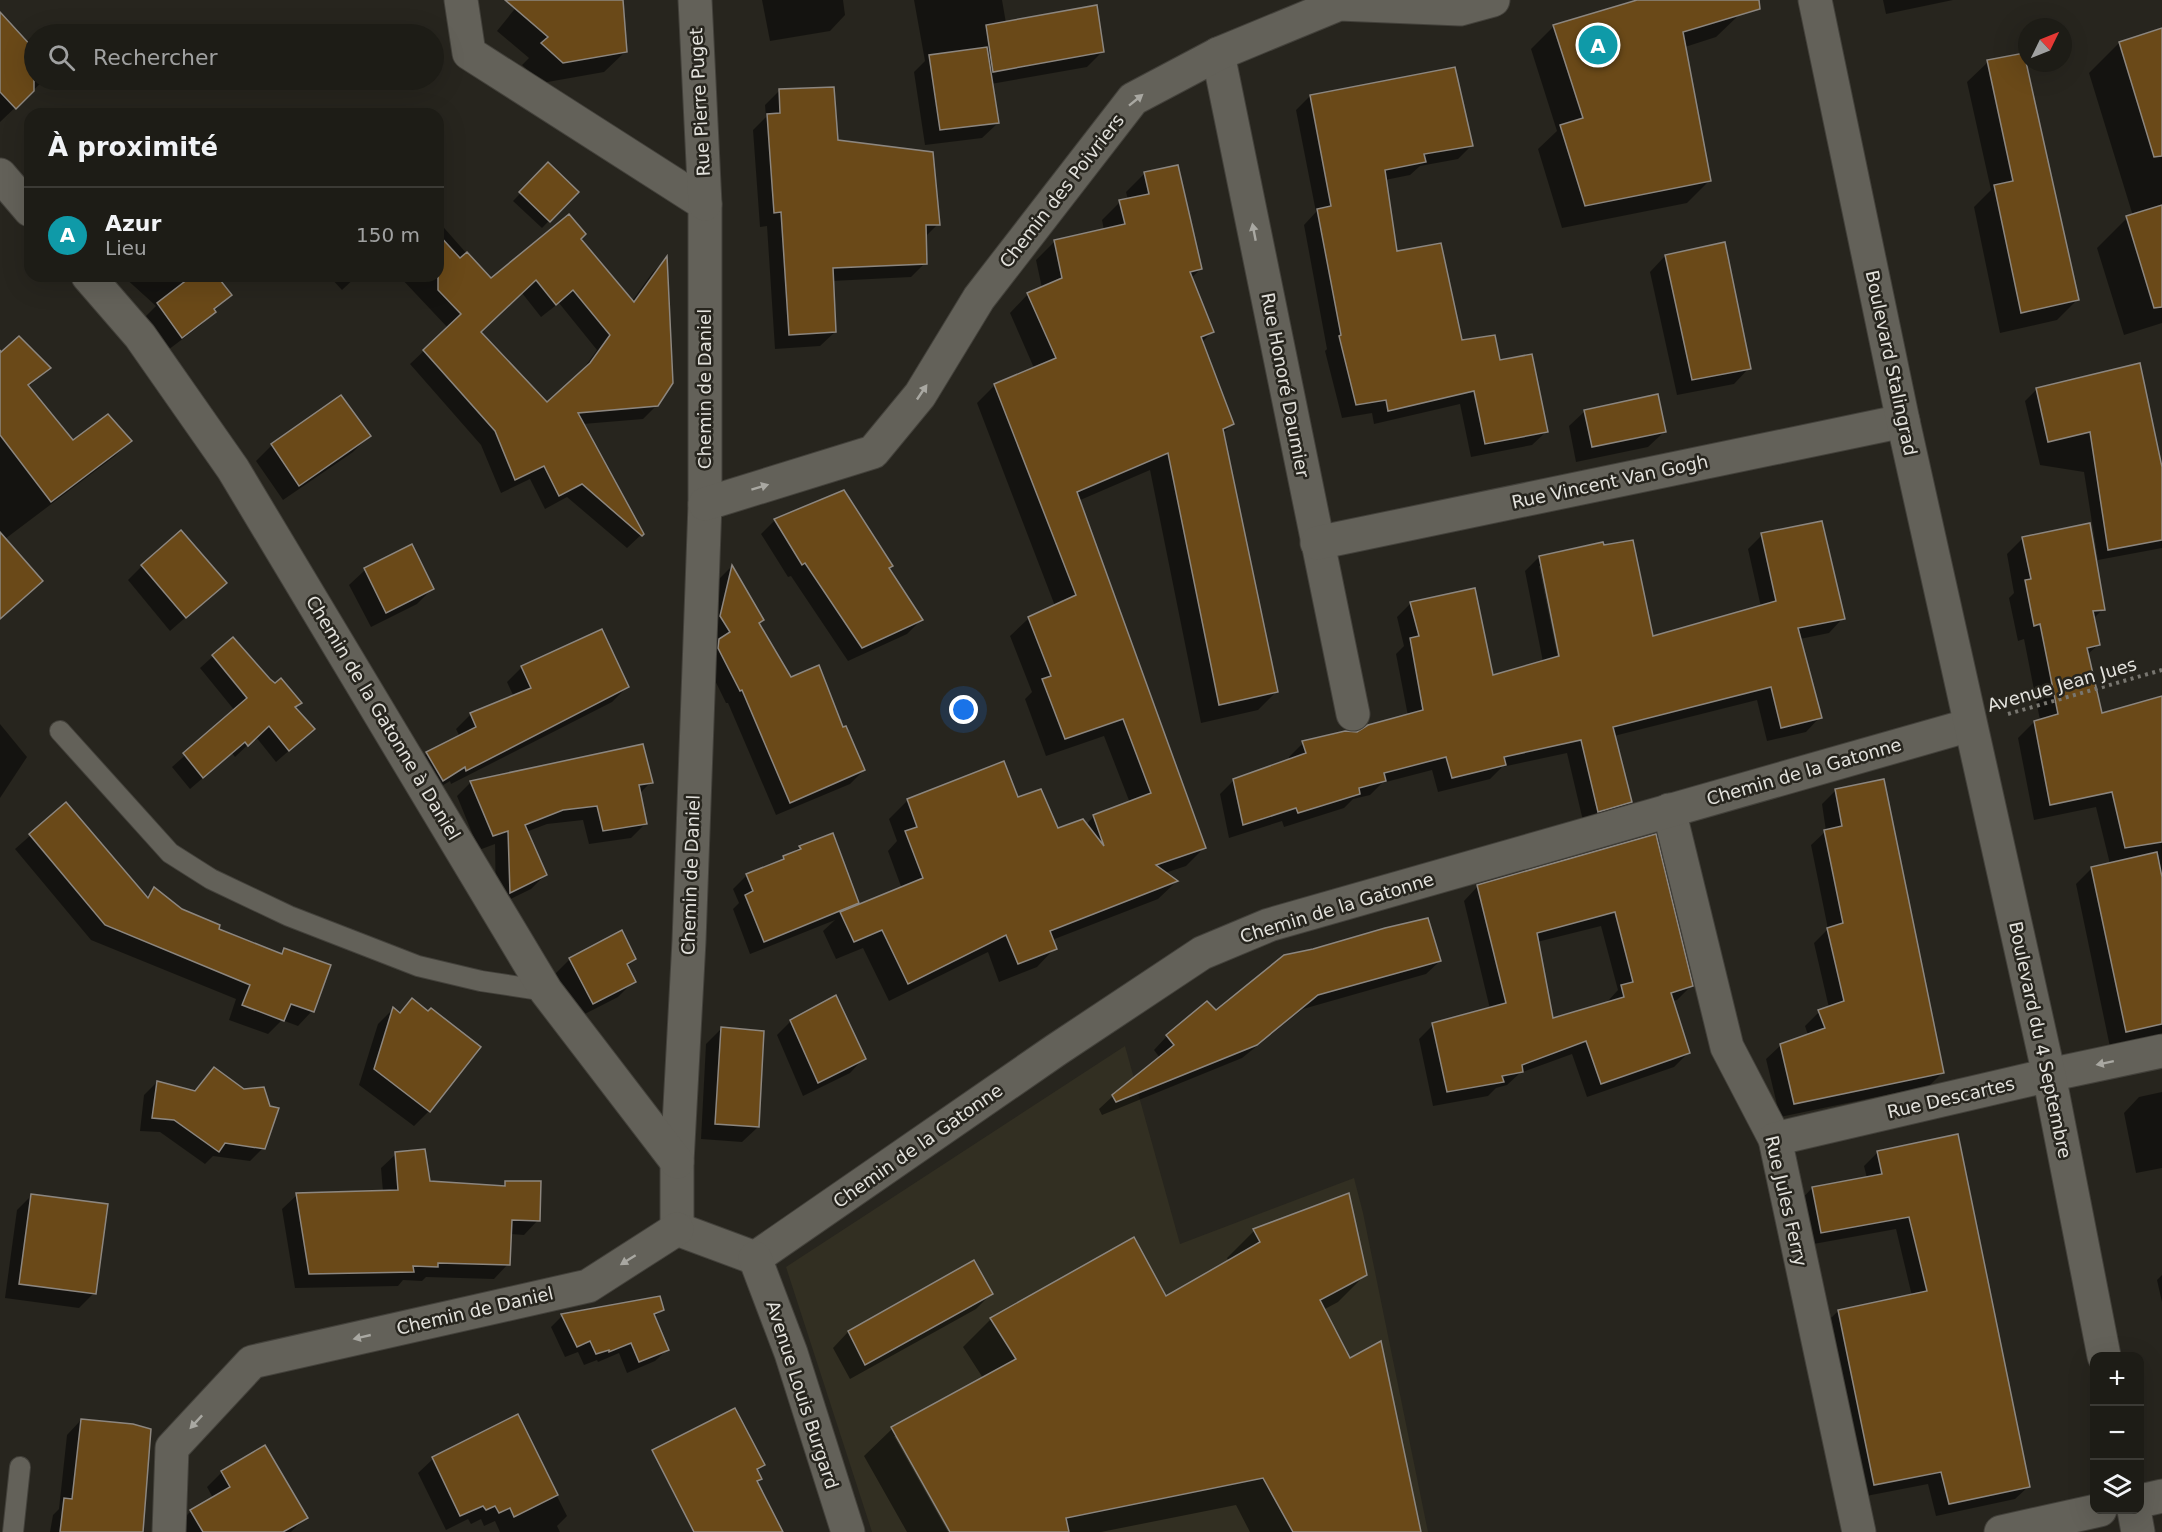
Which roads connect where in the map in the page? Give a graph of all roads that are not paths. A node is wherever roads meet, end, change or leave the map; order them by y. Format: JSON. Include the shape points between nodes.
{"nodes":[{"id":1,"x":460,"y":0,"type":"edge"},
{"id":2,"x":695,"y":0,"type":"edge"},
{"id":3,"x":1493,"y":0,"type":"edge"},
{"id":4,"x":1815,"y":0,"type":"edge"},
{"id":5,"x":1338,"y":2,"type":"edge"},
{"id":6,"x":1218,"y":54,"type":"junction"},
{"id":7,"x":0,"y":175,"type":"edge"},
{"id":8,"x":24,"y":203,"type":"edge"},
{"id":9,"x":705,"y":204,"type":"junction"},
{"id":10,"x":93,"y":282,"type":"edge"},
{"id":11,"x":1903,"y":421,"type":"junction"},
{"id":12,"x":705,"y":504,"type":"junction"},
{"id":13,"x":1317,"y":543,"type":"junction"},
{"id":14,"x":1353,"y":714,"type":"dead end"},
{"id":15,"x":1970,"y":725,"type":"junction"},
{"id":16,"x":60,"y":731,"type":"dead end"},
{"id":17,"x":1669,"y":810,"type":"junction"},
{"id":18,"x":546,"y":991,"type":"junction"},
{"id":19,"x":2162,"y":1051,"type":"edge"},
{"id":20,"x":2049,"y":1075,"type":"junction"},
{"id":21,"x":1775,"y":1139,"type":"junction"},
{"id":22,"x":677,"y":1162,"type":"junction"},
{"id":23,"x":677,"y":1229,"type":"junction"},
{"id":24,"x":755,"y":1258,"type":"junction"},
{"id":25,"x":2103,"y":1352,"type":"edge"},
{"id":26,"x":20,"y":1467,"type":"dead end"},
{"id":27,"x":2162,"y":1496,"type":"edge"},
{"id":28,"x":2144,"y":1500,"type":"edge"},
{"id":29,"x":2090,"y":1511,"type":"edge"},
{"id":30,"x":2135,"y":1514,"type":"edge"},
{"id":31,"x":13,"y":1532,"type":"edge"},
{"id":32,"x":168,"y":1532,"type":"edge"},
{"id":33,"x":848,"y":1532,"type":"edge"},
{"id":34,"x":1859,"y":1532,"type":"edge"},
{"id":35,"x":2001,"y":1532,"type":"edge"},
{"id":36,"x":2138,"y":1532,"type":"edge"}],
"edges":[{"from":1,"to":9,"type":"street","via":[[469,53]]},
{"from":2,"to":9,"type":"street","name":"Rue Pierre Puget"},
{"from":3,"to":5,"type":"street","name":"Chemin des Poivriers","via":[[1460,9]]},
{"from":4,"to":11,"type":"street","name":"Boulevard Stalingrad"},
{"from":5,"to":6,"type":"street","name":"Chemin des Poivriers"},
{"from":12,"to":6,"type":"street","name":"Chemin des Poivriers","one_way":true,"via":[[873,452],[920,395],[979,298],[1133,99]]},
{"from":13,"to":6,"type":"street","name":"Rue Honoré Daumier","one_way":true},
{"from":7,"to":8,"type":"street"},
{"from":9,"to":12,"type":"street","name":"Chemin de Daniel"},
{"from":10,"to":18,"type":"street","name":"Chemin de la Gatonne à Daniel","via":[[141,336],[233,469]]},
{"from":11,"to":13,"type":"street","name":"Rue Vincent Van Gogh"},
{"from":11,"to":15,"type":"street","name":"Boulevard Stalingrad"},
{"from":12,"to":22,"type":"street","name":"Chemin de Daniel"},
{"from":13,"to":14,"type":"street","name":"Rue Honoré Daumier"},
{"from":15,"to":17,"type":"street","name":"Chemin de la Gatonne"},
{"from":15,"to":20,"type":"street","name":"Boulevard du 4 Septembre"},
{"from":16,"to":18,"type":"lane","via":[[170,853],[211,879],[290,916],[418,966]]},
{"from":17,"to":21,"type":"street","name":"Rue Jules Ferry","via":[[1727,1047]]},
{"from":17,"to":24,"type":"street","name":"Chemin de la Gatonne","via":[[1269,925],[1202,953]]},
{"from":18,"to":22,"type":"street","name":"Chemin de la Gatonne à Daniel"},
{"from":19,"to":20,"type":"street","name":"Rue Descartes","one_way":true},
{"from":20,"to":21,"type":"street","name":"Rue Descartes"},
{"from":20,"to":25,"type":"street","name":"Boulevard du 4 Septembre"},
{"from":21,"to":34,"type":"street","name":"Rue Jules Ferry"},
{"from":22,"to":23,"type":"street","name":"Chemin de Daniel"},
{"from":23,"to":24,"type":"street"},
{"from":23,"to":32,"type":"street","name":"Chemin de Daniel","one_way":true,"via":[[588,1286],[252,1362],[172,1448]]},
{"from":24,"to":33,"type":"street","name":"Avenue Louis Burgard","via":[[791,1353]]},
{"from":26,"to":31,"type":"lane"},
{"from":27,"to":28,"type":"street"},
{"from":29,"to":35,"type":"street"},
{"from":30,"to":36,"type":"street"}]}
